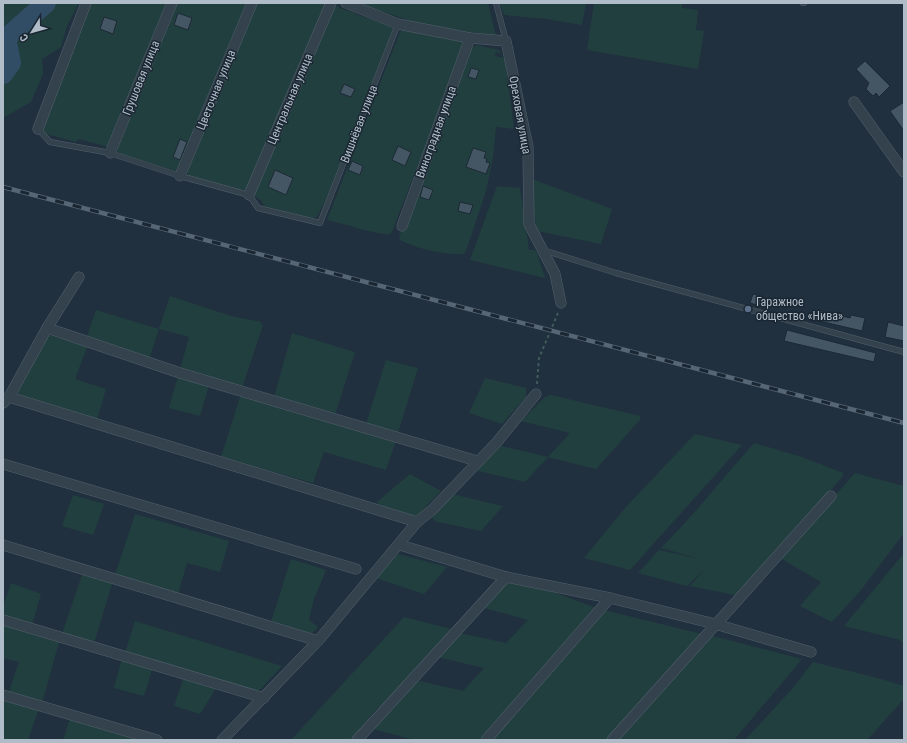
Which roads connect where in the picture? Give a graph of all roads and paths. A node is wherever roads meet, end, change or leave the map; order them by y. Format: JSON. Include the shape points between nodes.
{"nodes":[{"id":1,"x":86,"y":3,"type":"edge"},
{"id":2,"x":172,"y":3,"type":"edge"},
{"id":3,"x":252,"y":3,"type":"edge"},
{"id":4,"x":331,"y":3,"type":"edge"},
{"id":5,"x":346,"y":3,"type":"edge"},
{"id":6,"x":496,"y":3,"type":"edge"},
{"id":7,"x":398,"y":24,"type":"junction"},
{"id":8,"x":470,"y":38,"type":"junction"},
{"id":9,"x":506,"y":41,"type":"junction"},
{"id":10,"x":854,"y":102,"type":"dead end"},
{"id":11,"x":38,"y":129,"type":"joint"},
{"id":12,"x":110,"y":153,"type":"junction"},
{"id":13,"x":904,"y":172,"type":"edge"},
{"id":14,"x":180,"y":176,"type":"junction"},
{"id":15,"x":249,"y":195,"type":"junction"},
{"id":16,"x":402,"y":226,"type":"dead end"},
{"id":17,"x":541,"y":249,"type":"junction"},
{"id":18,"x":80,"y":277,"type":"dead end"},
{"id":19,"x":561,"y":303,"type":"joint"},
{"id":20,"x":47,"y":328,"type":"junction"},
{"id":21,"x":904,"y":352,"type":"edge"},
{"id":22,"x":536,"y":394,"type":"joint"},
{"id":23,"x":6,"y":400,"type":"edge"},
{"id":24,"x":478,"y":461,"type":"junction"},
{"id":25,"x":3,"y":464,"type":"edge"},
{"id":26,"x":831,"y":496,"type":"dead end"},
{"id":27,"x":417,"y":522,"type":"junction"},
{"id":28,"x":3,"y":545,"type":"edge"},
{"id":29,"x":400,"y":545,"type":"junction"},
{"id":30,"x":356,"y":569,"type":"dead end"},
{"id":31,"x":506,"y":577,"type":"junction"},
{"id":32,"x":610,"y":598,"type":"junction"},
{"id":33,"x":3,"y":620,"type":"edge"},
{"id":34,"x":715,"y":624,"type":"junction"},
{"id":35,"x":318,"y":641,"type":"junction"},
{"id":36,"x":812,"y":652,"type":"dead end"},
{"id":37,"x":3,"y":695,"type":"edge"},
{"id":38,"x":264,"y":698,"type":"junction"},
{"id":39,"x":157,"y":740,"type":"edge"},
{"id":40,"x":222,"y":740,"type":"edge"},
{"id":41,"x":357,"y":740,"type":"edge"},
{"id":42,"x":486,"y":740,"type":"edge"},
{"id":43,"x":612,"y":740,"type":"edge"}],
"edges":[{"from":1,"to":11,"type":"street"},
{"from":2,"to":12,"type":"street","name":"Грушовая улица"},
{"from":3,"to":14,"type":"street","name":"Цветочная улица"},
{"from":4,"to":15,"type":"street","name":"Центральная улица"},
{"from":5,"to":7,"type":"street"},
{"from":6,"to":9,"type":"lane"},
{"from":7,"to":8,"type":"street"},
{"from":7,"to":15,"type":"lane","name":"Вишнёвая улица","via":[[320,224],[258,208]]},
{"from":8,"to":9,"type":"street"},
{"from":8,"to":16,"type":"street","name":"Виноградная улица"},
{"from":9,"to":17,"type":"street","name":"Ореховая улица","via":[[528,147],[529,224]]},
{"from":10,"to":13,"type":"street"},
{"from":11,"to":12,"type":"lane","via":[[50,142]]},
{"from":12,"to":14,"type":"lane"},
{"from":14,"to":15,"type":"lane"},
{"from":17,"to":19,"type":"street","name":"Ореховая улица","via":[[555,274]]},
{"from":17,"to":21,"type":"lane","via":[[616,273]]},
{"from":18,"to":20,"type":"street"},
{"from":19,"to":22,"type":"path","via":[[539,358]]},
{"from":20,"to":23,"type":"street"},
{"from":20,"to":24,"type":"street","via":[[180,374]]},
{"from":22,"to":24,"type":"street"},
{"from":23,"to":27,"type":"street"},
{"from":24,"to":27,"type":"street","via":[[432,510]]},
{"from":25,"to":30,"type":"street"},
{"from":26,"to":34,"type":"street"},
{"from":27,"to":29,"type":"street"},
{"from":28,"to":35,"type":"street"},
{"from":29,"to":31,"type":"street"},
{"from":29,"to":35,"type":"street"},
{"from":31,"to":32,"type":"street"},
{"from":31,"to":41,"type":"street"},
{"from":32,"to":34,"type":"street"},
{"from":32,"to":42,"type":"street"},
{"from":33,"to":38,"type":"street"},
{"from":34,"to":36,"type":"street"},
{"from":34,"to":43,"type":"street"},
{"from":35,"to":38,"type":"street"},
{"from":37,"to":39,"type":"street"},
{"from":38,"to":40,"type":"street"}]}
